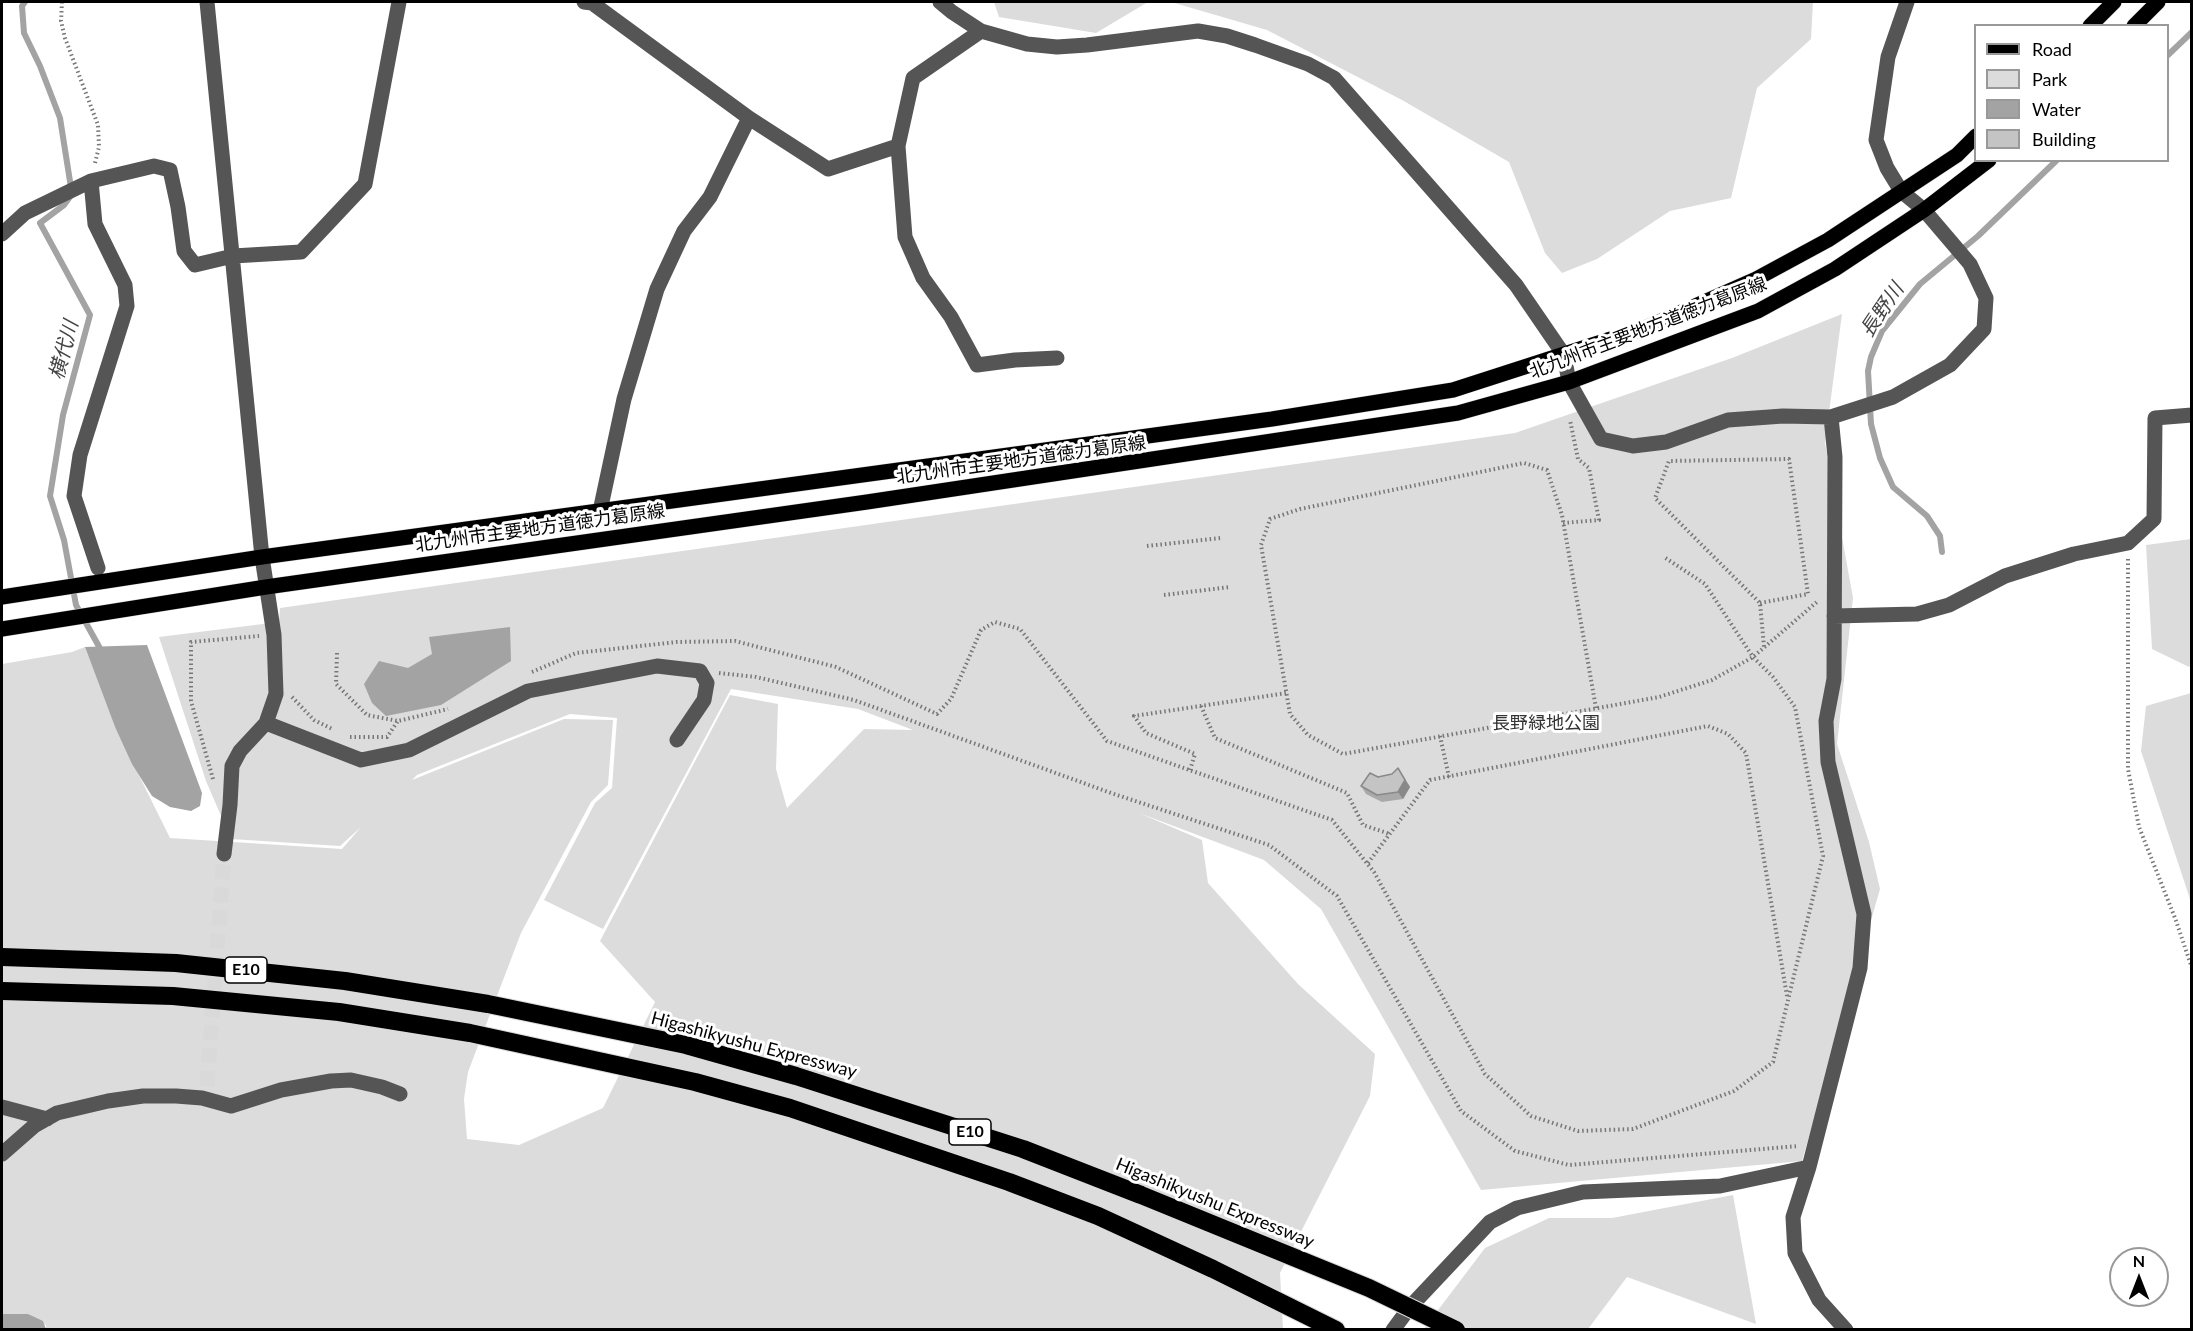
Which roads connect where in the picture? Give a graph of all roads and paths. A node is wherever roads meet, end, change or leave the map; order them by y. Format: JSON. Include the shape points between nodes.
{"nodes":[{"id":1,"x":62,"y":2,"type":"edge"},
{"id":2,"x":207,"y":2,"type":"edge"},
{"id":3,"x":399,"y":2,"type":"edge"},
{"id":4,"x":584,"y":2,"type":"edge"},
{"id":5,"x":940,"y":2,"type":"edge"},
{"id":6,"x":1907,"y":2,"type":"edge"},
{"id":7,"x":2114,"y":2,"type":"edge"},
{"id":8,"x":2158,"y":2,"type":"edge"},
{"id":9,"x":2092,"y":24,"type":"edge"},
{"id":10,"x":2136,"y":24,"type":"edge"},
{"id":11,"x":981,"y":31,"type":"junction"},
{"id":12,"x":749,"y":118,"type":"junction"},
{"id":13,"x":1974,"y":138,"type":"edge"},
{"id":14,"x":898,"y":146,"type":"junction"},
{"id":15,"x":1986,"y":162,"type":"edge"},
{"id":16,"x":91,"y":181,"type":"junction"},
{"id":17,"x":1901,"y":191,"type":"junction"},
{"id":18,"x":1924,"y":210,"type":"junction"},
{"id":19,"x":2,"y":234,"type":"edge"},
{"id":20,"x":234,"y":256,"type":"junction"},
{"id":21,"x":1564,"y":355,"type":"junction"},
{"id":22,"x":1057,"y":358,"type":"dead end"},
{"id":23,"x":1569,"y":382,"type":"junction"},
{"id":24,"x":2192,"y":415,"type":"edge"},
{"id":25,"x":1570,"y":417,"type":"dead end"},
{"id":26,"x":1831,"y":417,"type":"junction"},
{"id":27,"x":600,"y":511,"type":"junction"},
{"id":28,"x":1563,"y":523,"type":"junction"},
{"id":29,"x":1221,"y":538,"type":"dead end"},
{"id":30,"x":2128,"y":543,"type":"junction"},
{"id":31,"x":1147,"y":546,"type":"dead end"},
{"id":32,"x":1664,"y":556,"type":"dead end"},
{"id":33,"x":262,"y":558,"type":"junction"},
{"id":34,"x":98,"y":568,"type":"dead end"},
{"id":35,"x":266,"y":587,"type":"junction"},
{"id":36,"x":1230,"y":587,"type":"dead end"},
{"id":37,"x":1164,"y":595,"type":"dead end"},
{"id":38,"x":2,"y":597,"type":"edge"},
{"id":39,"x":1822,"y":597,"type":"dead end"},
{"id":40,"x":1760,"y":603,"type":"junction"},
{"id":41,"x":1834,"y":616,"type":"junction"},
{"id":42,"x":2,"y":629,"type":"edge"},
{"id":43,"x":274,"y":634,"type":"junction"},
{"id":44,"x":1764,"y":648,"type":"junction"},
{"id":45,"x":337,"y":654,"type":"dead end"},
{"id":46,"x":1753,"y":657,"type":"junction"},
{"id":47,"x":700,"y":670,"type":"junction"},
{"id":48,"x":523,"y":675,"type":"dead end"},
{"id":49,"x":291,"y":688,"type":"dead end"},
{"id":50,"x":1287,"y":693,"type":"junction"},
{"id":51,"x":1201,"y":706,"type":"junction"},
{"id":52,"x":453,"y":707,"type":"dead end"},
{"id":53,"x":1596,"y":708,"type":"junction"},
{"id":54,"x":398,"y":721,"type":"junction"},
{"id":55,"x":266,"y":723,"type":"junction"},
{"id":56,"x":339,"y":732,"type":"dead end"},
{"id":57,"x":1440,"y":736,"type":"junction"},
{"id":58,"x":347,"y":737,"type":"dead end"},
{"id":59,"x":677,"y":740,"type":"dead end"},
{"id":60,"x":1190,"y":770,"type":"junction"},
{"id":61,"x":1449,"y":777,"type":"junction"},
{"id":62,"x":231,"y":786,"type":"junction"},
{"id":63,"x":1390,"y":834,"type":"junction"},
{"id":64,"x":224,"y":854,"type":"tunnel mouth"},
{"id":65,"x":1368,"y":863,"type":"junction"},
{"id":66,"x":2,"y":957,"type":"edge"},
{"id":67,"x":2192,"y":968,"type":"edge"},
{"id":68,"x":2,"y":991,"type":"edge"},
{"id":69,"x":1788,"y":1000,"type":"junction"},
{"id":70,"x":400,"y":1094,"type":"dead end"},
{"id":71,"x":2,"y":1107,"type":"edge"},
{"id":72,"x":47,"y":1119,"type":"junction"},
{"id":73,"x":1815,"y":1145,"type":"junction"},
{"id":74,"x":2,"y":1154,"type":"edge"},
{"id":75,"x":1809,"y":1167,"type":"junction"},
{"id":76,"x":1336,"y":1329,"type":"edge"},
{"id":77,"x":1393,"y":1329,"type":"edge"},
{"id":78,"x":1456,"y":1329,"type":"edge"},
{"id":79,"x":1846,"y":1329,"type":"edge"}],
"edges":[{"from":1,"to":16,"type":"path","via":[[65,38],[98,125],[99,147]]},
{"from":2,"to":20,"type":"street"},
{"from":3,"to":20,"type":"street","via":[[365,184],[301,252]]},
{"from":4,"to":12,"type":"street","via":[[592,3]]},
{"from":5,"to":11,"type":"street"},
{"from":6,"to":17,"type":"street","via":[[1888,57],[1876,140]]},
{"from":7,"to":9,"type":"main road"},
{"from":8,"to":10,"type":"main road"},
{"from":11,"to":14,"type":"street","via":[[913,78]]},
{"from":11,"to":21,"type":"street","via":[[1027,44],[1057,47],[1198,31],[1256,45],[1334,78],[1516,285]]},
{"from":12,"to":14,"type":"street","via":[[828,169]]},
{"from":12,"to":27,"type":"street","via":[[710,196],[684,231],[657,289],[624,399]]},
{"from":13,"to":17,"type":"main road","name":"北九州市主要地方道徳力葛原線","via":[[1957,154]]},
{"from":14,"to":22,"type":"street","via":[[905,237],[923,278],[951,317],[977,365]]},
{"from":15,"to":18,"type":"main road","name":"北九州市主要地方道徳力葛原線"},
{"from":16,"to":19,"type":"street","via":[[25,213]]},
{"from":16,"to":20,"type":"street","via":[[154,166],[170,170],[184,251],[195,265]]},
{"from":16,"to":34,"type":"street","via":[[95,224],[125,285],[127,306],[80,455],[74,496]]},
{"from":17,"to":18,"type":"street"},
{"from":17,"to":21,"type":"main road","name":"北九州市主要地方道徳力葛原線","via":[[1828,240],[1756,279],[1645,328]]},
{"from":18,"to":23,"type":"main road","name":"北九州市主要地方道徳力葛原線","via":[[1835,269],[1758,311]]},
{"from":18,"to":26,"type":"street","via":[[1970,264],[1986,298],[1984,328],[1950,364],[1922,381],[1893,397]]},
{"from":20,"to":33,"type":"street"},
{"from":21,"to":23,"type":"street"},
{"from":21,"to":27,"type":"main road","name":"北九州市主要地方道徳力葛原線","via":[[1453,390],[1283,418]]},
{"from":23,"to":26,"type":"street","via":[[1601,439],[1633,446],[1666,442],[1728,420]]},
{"from":23,"to":35,"type":"main road","name":"北九州市主要地方道徳力葛原線","via":[[1458,413]]},
{"from":24,"to":30,"type":"street","via":[[2155,418],[2154,519]]},
{"from":25,"to":28,"type":"path","via":[[1578,459],[1589,468],[1599,520]]},
{"from":26,"to":41,"type":"street","via":[[1835,457]]},
{"from":27,"to":33,"type":"main road","name":"北九州市主要地方道徳力葛原線"},
{"from":28,"to":50,"type":"path","via":[[1547,470],[1524,463],[1300,509],[1270,519],[1261,545]]},
{"from":28,"to":53,"type":"path"},
{"from":29,"to":31,"type":"path"},
{"from":30,"to":41,"type":"street","via":[[2074,554],[2005,576],[1949,605],[1917,614]]},
{"from":30,"to":67,"type":"path","via":[[2128,769],[2139,827]]},
{"from":32,"to":46,"type":"path","via":[[1706,584]]},
{"from":33,"to":35,"type":"street"},
{"from":33,"to":38,"type":"main road","name":"北九州市主要地方道徳力葛原線"},
{"from":35,"to":42,"type":"main road","name":"北九州市主要地方道徳力葛原線"},
{"from":35,"to":43,"type":"street"},
{"from":36,"to":37,"type":"path"},
{"from":39,"to":44,"type":"path"},
{"from":40,"to":40,"type":"path","via":[[1655,498],[1669,461],[1789,459],[1808,594]]},
{"from":40,"to":44,"type":"path"},
{"from":41,"to":73,"type":"street","via":[[1834,679],[1826,721],[1828,762],[1864,914],[1860,969]]},
{"from":43,"to":55,"type":"street","via":[[276,694]]},
{"from":43,"to":62,"type":"path","via":[[191,642],[191,701],[213,779]]},
{"from":44,"to":46,"type":"path"},
{"from":45,"to":54,"type":"path","via":[[336,684],[367,716]]},
{"from":46,"to":53,"type":"path","via":[[1712,680],[1659,696]]},
{"from":46,"to":69,"type":"path","via":[[1795,707],[1823,856]]},
{"from":47,"to":55,"type":"street","via":[[657,666],[528,691],[409,750],[361,760]]},
{"from":47,"to":59,"type":"street","via":[[707,683],[704,700]]},
{"from":47,"to":73,"type":"path","via":[[756,677],[854,700],[1111,793],[1269,845],[1337,896],[1461,1111],[1515,1151],[1569,1165]]},
{"from":48,"to":60,"type":"path","via":[[576,653],[677,642],[735,641],[836,667],[937,714],[951,699],[981,630],[995,622],[1020,629],[1107,741]]},
{"from":49,"to":56,"type":"path","via":[[292,699],[314,720]]},
{"from":50,"to":51,"type":"path"},
{"from":50,"to":57,"type":"path","via":[[1290,714],[1308,735],[1343,754]]},
{"from":51,"to":60,"type":"path","via":[[1134,716],[1146,733],[1195,754]]},
{"from":51,"to":63,"type":"path","via":[[1215,738],[1347,793],[1363,825]]},
{"from":52,"to":54,"type":"path"},
{"from":53,"to":57,"type":"path"},
{"from":54,"to":58,"type":"path","via":[[387,737]]},
{"from":55,"to":62,"type":"street","via":[[232,766]]},
{"from":57,"to":61,"type":"path"},
{"from":60,"to":65,"type":"path","via":[[1332,820]]},
{"from":61,"to":63,"type":"path","via":[[1430,780]]},
{"from":61,"to":69,"type":"path","via":[[1708,726],[1728,734],[1746,753]]},
{"from":62,"to":64,"type":"street"},
{"from":63,"to":65,"type":"path"},
{"from":65,"to":69,"type":"path","via":[[1485,1074],[1532,1116],[1578,1131],[1633,1129],[1734,1090],[1773,1062]]},
{"from":66,"to":78,"type":"highway","name":"Higashikyushu Expressway","number":"E10","bridge":true,"via":[[176,963],[345,981],[488,1004],[686,1045],[1023,1149],[1358,1284]]},
{"from":68,"to":76,"type":"highway","number":"E10","via":[[173,996],[339,1012],[470,1033],[695,1082],[790,1108],[1098,1216]]},
{"from":70,"to":72,"type":"street","via":[[351,1080],[330,1081],[281,1090],[231,1106],[205,1092],[143,1096],[80,1107]]},
{"from":71,"to":72,"type":"street"},
{"from":72,"to":74,"type":"street"},
{"from":73,"to":75,"type":"street"},
{"from":75,"to":77,"type":"street","via":[[1720,1186],[1583,1192],[1517,1208],[1490,1221]]},
{"from":75,"to":79,"type":"street","via":[[1792,1217],[1795,1253],[1819,1300]]}]}
